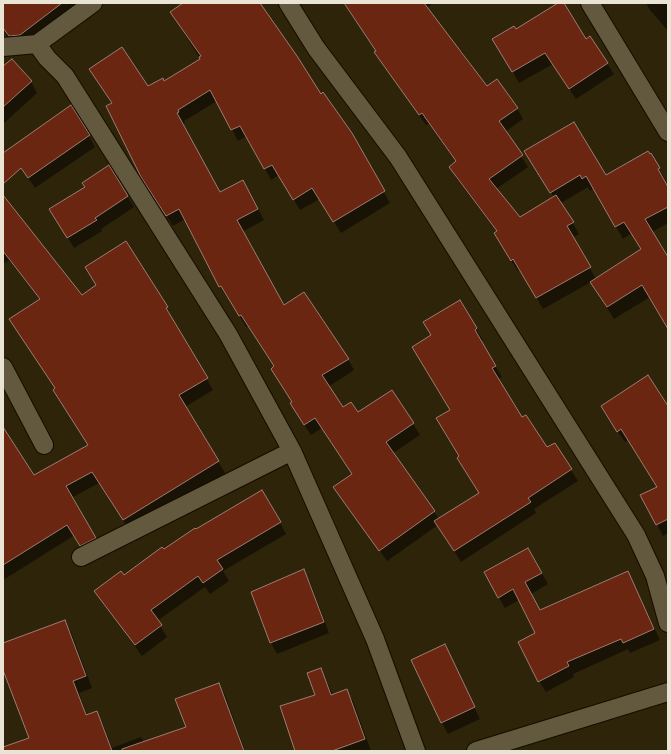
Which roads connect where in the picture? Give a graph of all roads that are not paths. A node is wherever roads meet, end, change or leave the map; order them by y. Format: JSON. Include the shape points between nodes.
{"nodes":[{"id":1,"x":93,"y":3,"type":"edge"},
{"id":2,"x":288,"y":3,"type":"edge"},
{"id":3,"x":590,"y":3,"type":"edge"},
{"id":4,"x":37,"y":44,"type":"junction"},
{"id":5,"x":3,"y":46,"type":"edge"},
{"id":6,"x":668,"y":132,"type":"edge"},
{"id":7,"x":3,"y":367,"type":"edge"},
{"id":8,"x":44,"y":445,"type":"dead end"},
{"id":9,"x":292,"y":451,"type":"junction"},
{"id":10,"x":81,"y":557,"type":"dead end"},
{"id":11,"x":668,"y":623,"type":"edge"},
{"id":12,"x":668,"y":692,"type":"edge"},
{"id":13,"x":416,"y":751,"type":"edge"},
{"id":14,"x":476,"y":751,"type":"edge"}],
"edges":[{"from":1,"to":4,"type":"street"},
{"from":2,"to":11,"type":"street","via":[[316,48],[398,157],[636,535],[655,576]]},
{"from":3,"to":6,"type":"street"},
{"from":4,"to":5,"type":"street"},
{"from":4,"to":9,"type":"street","via":[[65,76],[228,334]]},
{"from":7,"to":8,"type":"street"},
{"from":9,"to":10,"type":"street"},
{"from":9,"to":13,"type":"street","via":[[375,639]]},
{"from":12,"to":14,"type":"street"}]}
